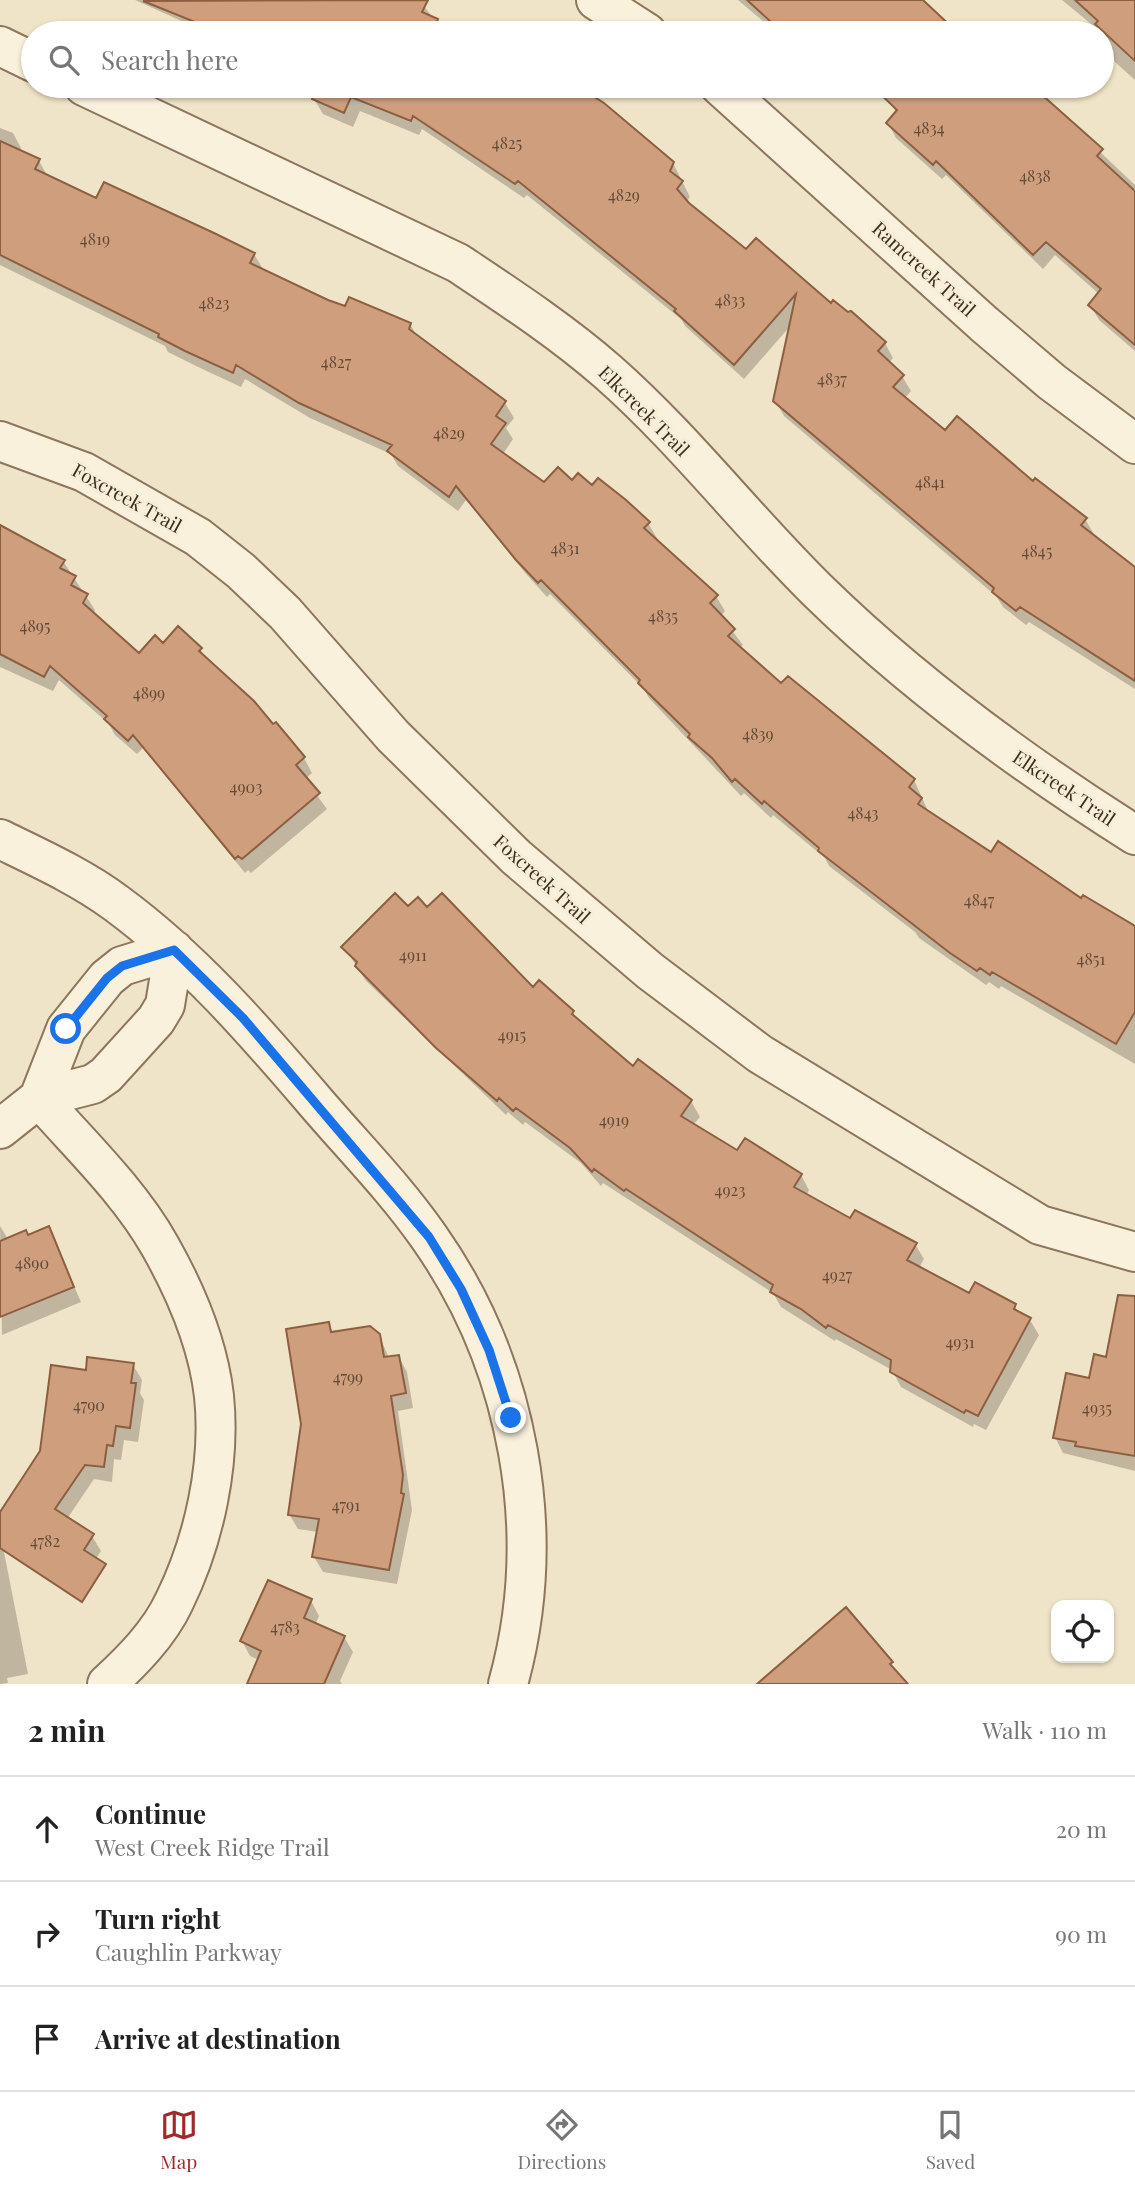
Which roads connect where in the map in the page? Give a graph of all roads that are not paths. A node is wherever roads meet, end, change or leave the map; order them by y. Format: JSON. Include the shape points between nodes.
{"nodes":[{"id":1,"x":596,"y":0,"type":"edge"},
{"id":2,"x":628,"y":21,"type":"edge"},
{"id":3,"x":0,"y":46,"type":"edge"},
{"id":4,"x":21,"y":56,"type":"edge"},
{"id":5,"x":109,"y":98,"type":"edge"},
{"id":6,"x":733,"y":98,"type":"edge"},
{"id":7,"x":0,"y":441,"type":"edge"},
{"id":8,"x":1135,"y":444,"type":"edge"},
{"id":9,"x":1135,"y":835,"type":"edge"},
{"id":10,"x":0,"y":839,"type":"edge"},
{"id":11,"x":174,"y":950,"type":"junction"},
{"id":12,"x":39,"y":1098,"type":"junction"},
{"id":13,"x":0,"y":1129,"type":"edge"},
{"id":14,"x":1135,"y":1252,"type":"edge"},
{"id":15,"x":107,"y":1684,"type":"edge"},
{"id":16,"x":508,"y":1684,"type":"edge"}],
"edges":[{"from":1,"to":2,"type":"street"},
{"from":3,"to":4,"type":"street"},
{"from":5,"to":9,"type":"street","name":"Elkcreek Trail","via":[[458,263],[520,304],[608,372],[817,590],[922,685],[1040,773]]},
{"from":6,"to":8,"type":"street","name":"Ramcreek Trail","via":[[984,324]]},
{"from":7,"to":14,"type":"street","name":"Foxcreek Trail","via":[[84,472],[198,537],[241,571],[285,613],[393,736],[516,857],[650,971],[760,1054],[1029,1219]]},
{"from":10,"to":11,"type":"street","via":[[115,902]]},
{"from":11,"to":12,"type":"street","via":[[122,966],[107,978],[66,1029]]},
{"from":11,"to":12,"type":"street","via":[[165,1005],[106,1075],[93,1084]]},
{"from":11,"to":16,"type":"street","via":[[243,1018],[429,1237],[461,1289],[511,1418],[523,1483],[528,1549],[524,1614]]},
{"from":12,"to":13,"type":"street"},
{"from":12,"to":15,"type":"street","via":[[130,1202],[159,1244],[202,1340],[214,1396],[212,1469],[202,1531],[174,1604],[137,1656]]}]}
